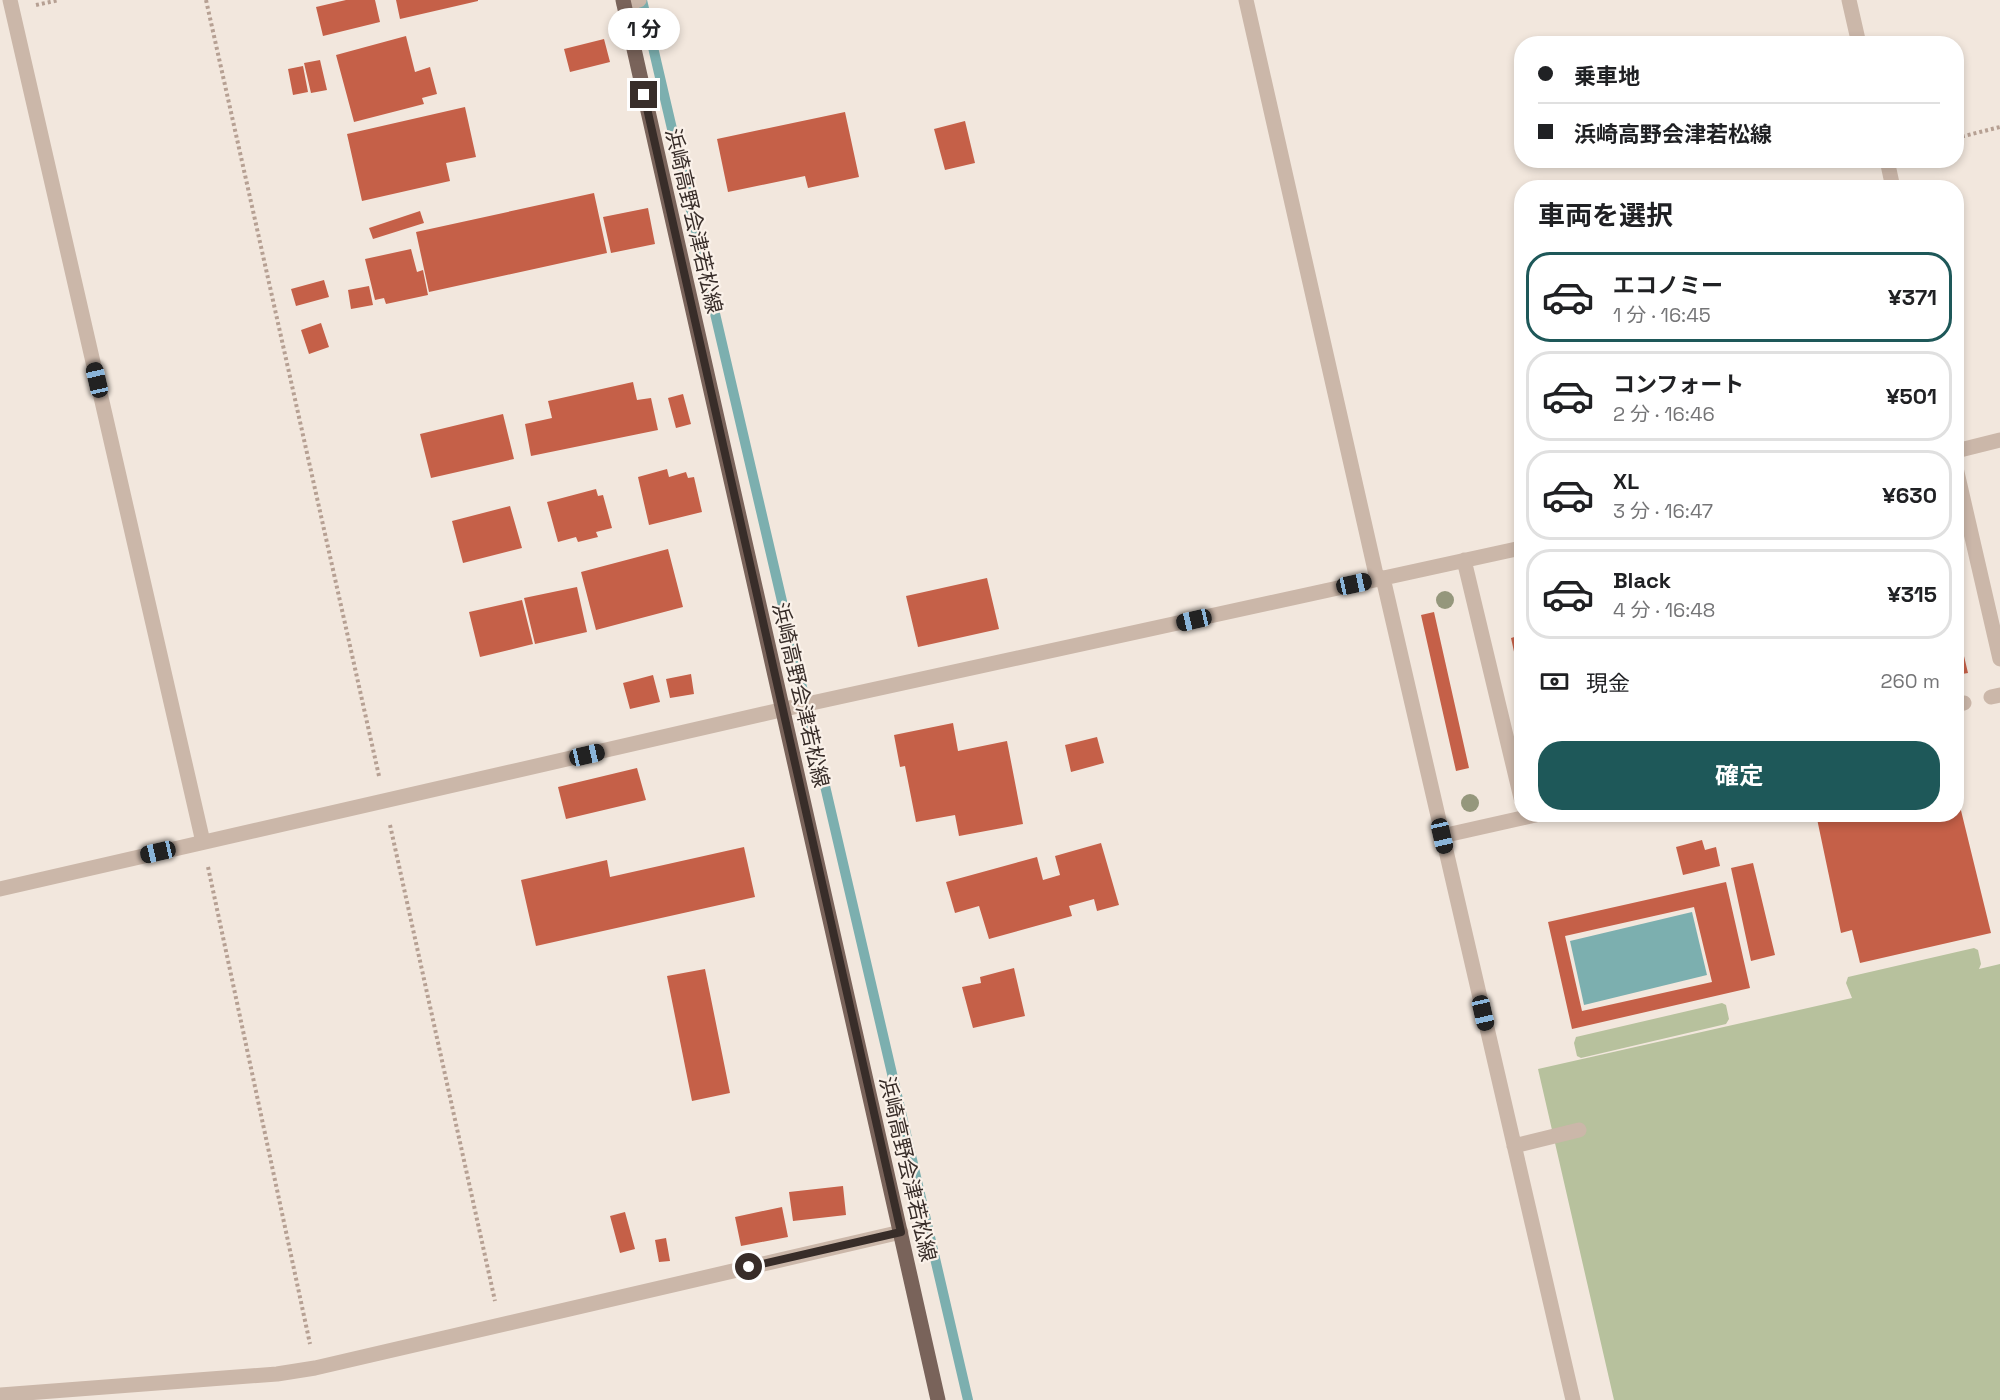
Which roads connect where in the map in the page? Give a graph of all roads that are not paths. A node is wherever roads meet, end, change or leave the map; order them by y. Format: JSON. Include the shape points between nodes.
{"nodes":[{"id":1,"x":10,"y":0,"type":"edge"},
{"id":2,"x":1246,"y":0,"type":"edge"},
{"id":3,"x":1849,"y":0,"type":"edge"},
{"id":4,"x":628,"y":1,"type":"edge"},
{"id":5,"x":1857,"y":36,"type":"edge"},
{"id":6,"x":2000,"y":440,"type":"edge"},
{"id":7,"x":1964,"y":449,"type":"edge"},
{"id":8,"x":1964,"y":503,"type":"edge"},
{"id":9,"x":1514,"y":549,"type":"edge"},
{"id":10,"x":1464,"y":560,"type":"junction"},
{"id":11,"x":1380,"y":579,"type":"junction"},
{"id":12,"x":2000,"y":659,"type":"edge"},
{"id":13,"x":790,"y":708,"type":"junction"},
{"id":14,"x":1514,"y":769,"type":"edge"},
{"id":15,"x":1514,"y":820,"type":"edge"},
{"id":16,"x":1442,"y":836,"type":"junction"},
{"id":17,"x":203,"y":842,"type":"junction"},
{"id":18,"x":0,"y":889,"type":"edge"},
{"id":19,"x":1580,"y":1130,"type":"dead end"},
{"id":20,"x":1514,"y":1146,"type":"junction"},
{"id":21,"x":901,"y":1232,"type":"junction"},
{"id":22,"x":0,"y":1395,"type":"edge"},
{"id":23,"x":938,"y":1400,"type":"edge"},
{"id":24,"x":1573,"y":1400,"type":"edge"}],
"edges":[{"from":1,"to":17,"type":"street"},
{"from":2,"to":11,"type":"street"},
{"from":3,"to":5,"type":"street"},
{"from":4,"to":13,"type":"main road","name":"浜崎高野会津若松線"},
{"from":6,"to":7,"type":"street"},
{"from":8,"to":12,"type":"street"},
{"from":9,"to":10,"type":"street"},
{"from":10,"to":11,"type":"street"},
{"from":10,"to":14,"type":"street"},
{"from":11,"to":13,"type":"street"},
{"from":11,"to":16,"type":"street"},
{"from":13,"to":17,"type":"street"},
{"from":13,"to":21,"type":"main road","name":"浜崎高野会津若松線"},
{"from":15,"to":16,"type":"street"},
{"from":16,"to":20,"type":"street"},
{"from":17,"to":18,"type":"street"},
{"from":19,"to":20,"type":"street"},
{"from":20,"to":24,"type":"street"},
{"from":21,"to":22,"type":"street","via":[[315,1368]]},
{"from":21,"to":23,"type":"main road","name":"浜崎高野会津若松線"}]}
